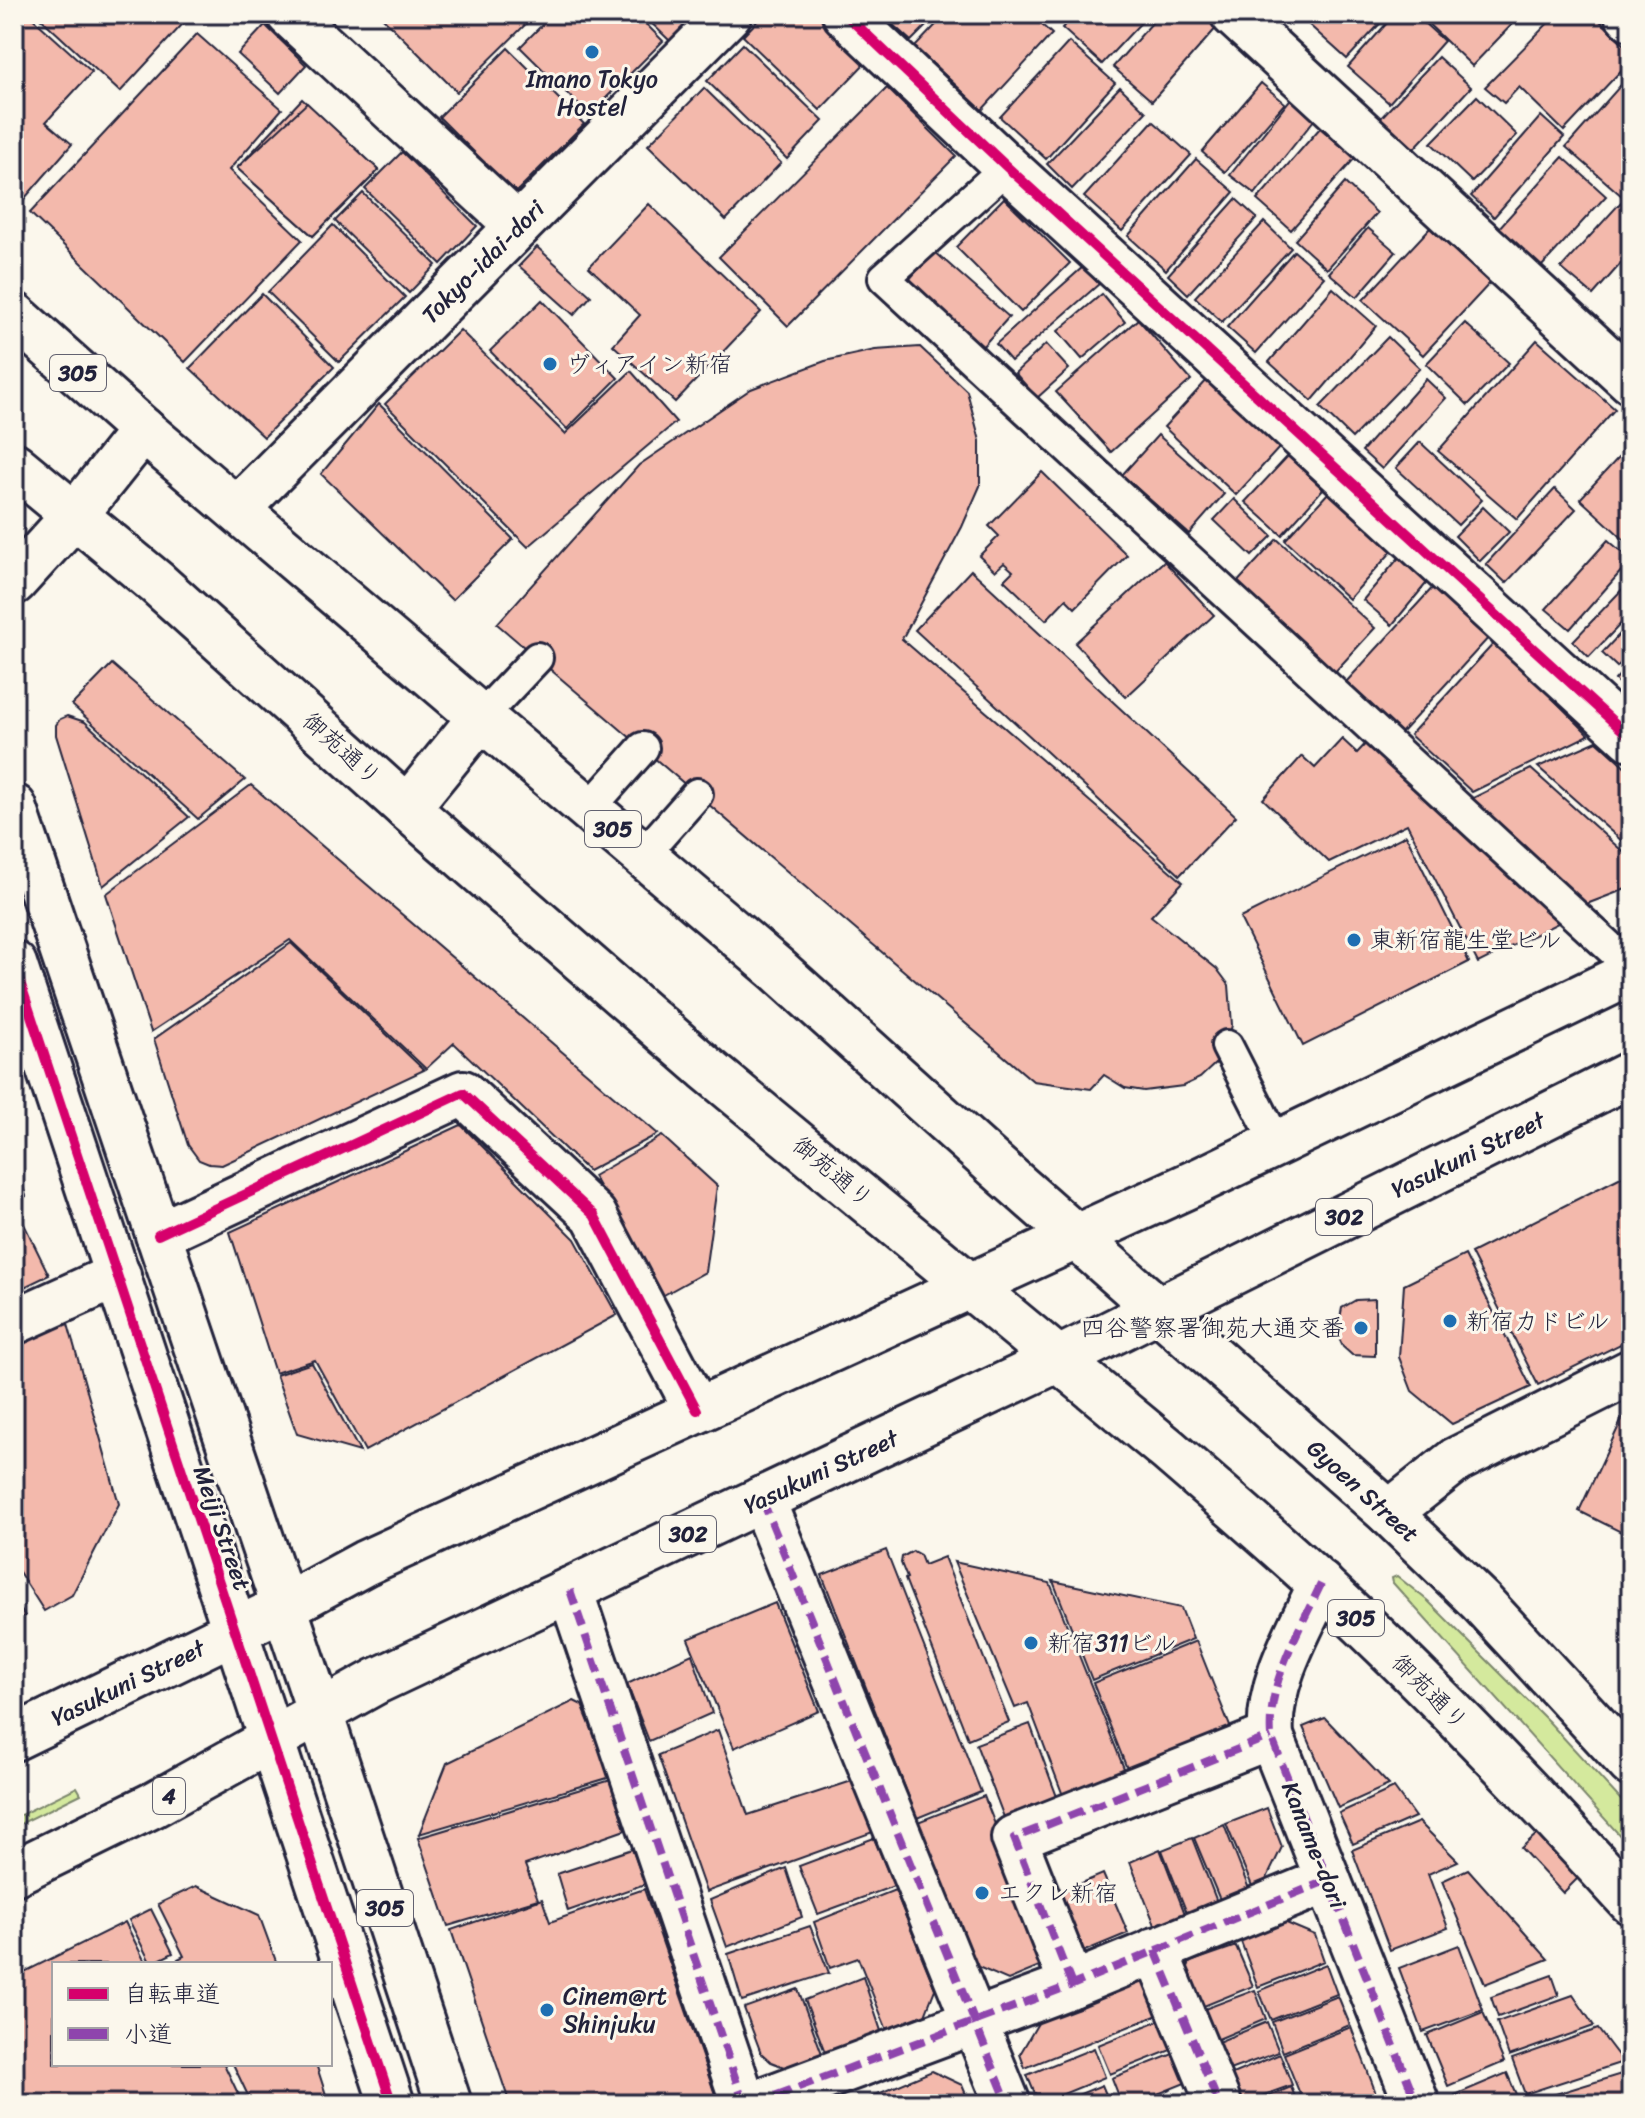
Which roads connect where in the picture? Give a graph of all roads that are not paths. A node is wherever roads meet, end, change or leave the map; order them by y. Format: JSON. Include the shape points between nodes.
{"nodes":[{"id":1,"x":289,"y":14,"type":"edge"},
{"id":2,"x":729,"y":14,"type":"edge"},
{"id":3,"x":845,"y":14,"type":"edge"},
{"id":4,"x":1233,"y":14,"type":"edge"},
{"id":5,"x":1007,"y":167,"type":"junction"},
{"id":6,"x":518,"y":226,"type":"junction"},
{"id":7,"x":14,"y":315,"type":"edge"},
{"id":8,"x":1631,"y":381,"type":"edge"},
{"id":9,"x":143,"y":430,"type":"junction"},
{"id":10,"x":14,"y":465,"type":"edge"},
{"id":11,"x":237,"y":509,"type":"junction"},
{"id":12,"x":75,"y":515,"type":"junction"},
{"id":13,"x":14,"y":582,"type":"edge"},
{"id":14,"x":537,"y":658,"type":"dead end"},
{"id":15,"x":481,"y":717,"type":"junction"},
{"id":16,"x":1631,"y":738,"type":"edge"},
{"id":17,"x":643,"y":748,"type":"dead end"},
{"id":18,"x":697,"y":794,"type":"dead end"},
{"id":19,"x":14,"y":807,"type":"edge"},
{"id":20,"x":407,"y":808,"type":"junction"},
{"id":21,"x":589,"y":809,"type":"junction"},
{"id":22,"x":643,"y":855,"type":"junction"},
{"id":23,"x":14,"y":964,"type":"edge"},
{"id":24,"x":1631,"y":967,"type":"edge"},
{"id":25,"x":1631,"y":973,"type":"edge"},
{"id":26,"x":1227,"y":1046,"type":"dead end"},
{"id":27,"x":1631,"y":1074,"type":"edge"},
{"id":28,"x":1277,"y":1144,"type":"junction"},
{"id":29,"x":158,"y":1235,"type":"junction"},
{"id":30,"x":1077,"y":1237,"type":"junction"},
{"id":31,"x":118,"y":1275,"type":"junction"},
{"id":32,"x":969,"y":1286,"type":"junction"},
{"id":33,"x":1158,"y":1308,"type":"junction"},
{"id":34,"x":14,"y":1322,"type":"edge"},
{"id":35,"x":1057,"y":1360,"type":"junction"},
{"id":36,"x":1631,"y":1372,"type":"edge"},
{"id":37,"x":697,"y":1410,"type":"junction"},
{"id":38,"x":762,"y":1499,"type":"junction"},
{"id":39,"x":1389,"y":1513,"type":"junction"},
{"id":40,"x":1321,"y":1584,"type":"junction"},
{"id":41,"x":570,"y":1590,"type":"junction"},
{"id":42,"x":284,"y":1607,"type":"junction"},
{"id":43,"x":236,"y":1630,"type":"junction"},
{"id":44,"x":320,"y":1713,"type":"junction"},
{"id":45,"x":1271,"y":1736,"type":"junction"},
{"id":46,"x":14,"y":1738,"type":"edge"},
{"id":47,"x":272,"y":1739,"type":"junction"},
{"id":48,"x":1631,"y":1764,"type":"edge"},
{"id":49,"x":14,"y":1873,"type":"edge"},
{"id":50,"x":1328,"y":1880,"type":"junction"},
{"id":51,"x":1631,"y":1902,"type":"edge"},
{"id":52,"x":1155,"y":1950,"type":"junction"},
{"id":53,"x":1072,"y":1985,"type":"junction"},
{"id":54,"x":974,"y":2022,"type":"junction"},
{"id":55,"x":392,"y":2104,"type":"edge"},
{"id":56,"x":449,"y":2104,"type":"edge"},
{"id":57,"x":744,"y":2104,"type":"edge"},
{"id":58,"x":753,"y":2104,"type":"edge"},
{"id":59,"x":1008,"y":2104,"type":"edge"},
{"id":60,"x":1219,"y":2104,"type":"edge"},
{"id":61,"x":1417,"y":2104,"type":"edge"}],
"edges":[{"from":1,"to":6,"type":"main road"},
{"from":2,"to":6,"type":"main road","name":"Tokyo-idai-dori"},
{"from":3,"to":5,"type":"main road"},
{"from":4,"to":8,"type":"main road"},
{"from":5,"to":16,"type":"main road"},
{"from":5,"to":24,"type":"lane","via":[[884,278]]},
{"from":6,"to":11,"type":"main road","name":"Tokyo-idai-dori"},
{"from":7,"to":9,"type":"main road","number":"305"},
{"from":9,"to":11,"type":"main road","number":"305"},
{"from":9,"to":12,"type":"main road"},
{"from":10,"to":12,"type":"main road","name":"御苑通り","number":"305"},
{"from":11,"to":15,"type":"main road","number":"305"},
{"from":12,"to":13,"type":"main road"},
{"from":12,"to":20,"type":"main road","name":"御苑通り","number":"305"},
{"from":14,"to":15,"type":"lane"},
{"from":15,"to":20,"type":"main road"},
{"from":15,"to":21,"type":"main road","number":"305"},
{"from":17,"to":21,"type":"lane"},
{"from":18,"to":22,"type":"lane"},
{"from":19,"to":29,"type":"main road","name":"Meiji Street","number":"305"},
{"from":20,"to":32,"type":"main road","name":"御苑通り","number":"305","via":[[706,1068]]},
{"from":21,"to":22,"type":"main road","number":"305"},
{"from":22,"to":30,"type":"main road","number":"305"},
{"from":23,"to":31,"type":"main road","name":"Meiji Street","number":"305"},
{"from":25,"to":28,"type":"main road","name":"Yasukuni Street"},
{"from":26,"to":28,"type":"lane"},
{"from":27,"to":33,"type":"main road","name":"Yasukuni Street","number":"302"},
{"from":28,"to":30,"type":"main road","name":"Yasukuni Street"},
{"from":29,"to":37,"type":"main road","via":[[463,1093],[594,1215]]},
{"from":29,"to":42,"type":"main road","name":"Meiji Street","number":"305"},
{"from":30,"to":32,"type":"main road","name":"Yasukuni Street"},
{"from":30,"to":33,"type":"main road","name":"Gyoen Street","number":"305"},
{"from":31,"to":34,"type":"main road"},
{"from":31,"to":43,"type":"main road","name":"Meiji Street","number":"305"},
{"from":32,"to":35,"type":"main road","name":"御苑通り","number":"305"},
{"from":32,"to":37,"type":"main road","name":"Yasukuni Street"},
{"from":33,"to":35,"type":"main road","name":"Yasukuni Street","number":"302"},
{"from":33,"to":39,"type":"main road","name":"Gyoen Street","number":"305"},
{"from":35,"to":38,"type":"main road","name":"Yasukuni Street","number":"302"},
{"from":35,"to":40,"type":"main road","name":"御苑通り","number":"305"},
{"from":36,"to":39,"type":"main road","via":[[1456,1460]]},
{"from":37,"to":42,"type":"main road","name":"Yasukuni Street","via":[[365,1563]]},
{"from":38,"to":41,"type":"main road","name":"Yasukuni Street","number":"302"},
{"from":38,"to":54,"type":"main road"},
{"from":39,"to":48,"type":"main road","name":"Gyoen Street","number":"305","via":[[1481,1602]]},
{"from":40,"to":45,"type":"main road","name":"Kaname-dori","via":[[1284,1662]]},
{"from":40,"to":51,"type":"main road","name":"御苑通り","number":"305","via":[[1542,1803]]},
{"from":41,"to":44,"type":"main road","name":"Yasukuni Street","number":"302"},
{"from":41,"to":57,"type":"main road"},
{"from":42,"to":43,"type":"main road","name":"Yasukuni Street"},
{"from":42,"to":44,"type":"main road","name":"Meiji Street","number":"305"},
{"from":43,"to":46,"type":"main road","name":"Yasukuni Street"},
{"from":43,"to":47,"type":"main road","name":"Meiji Street","number":"305"},
{"from":44,"to":47,"type":"main road","name":"Yasukuni Street","number":"4"},
{"from":44,"to":56,"type":"main road","name":"Meiji Street","number":"305"},
{"from":45,"to":50,"type":"main road","name":"Kaname-dori"},
{"from":45,"to":53,"type":"main road","via":[[1014,1838]]},
{"from":47,"to":49,"type":"main road","name":"Yasukuni Street","number":"4"},
{"from":47,"to":55,"type":"main road","name":"Meiji Street","number":"305"},
{"from":50,"to":52,"type":"main road"},
{"from":50,"to":61,"type":"main road","name":"Kaname-dori"},
{"from":52,"to":53,"type":"main road"},
{"from":52,"to":60,"type":"main road"},
{"from":53,"to":54,"type":"main road"},
{"from":54,"to":58,"type":"main road"},
{"from":54,"to":59,"type":"main road"}]}
